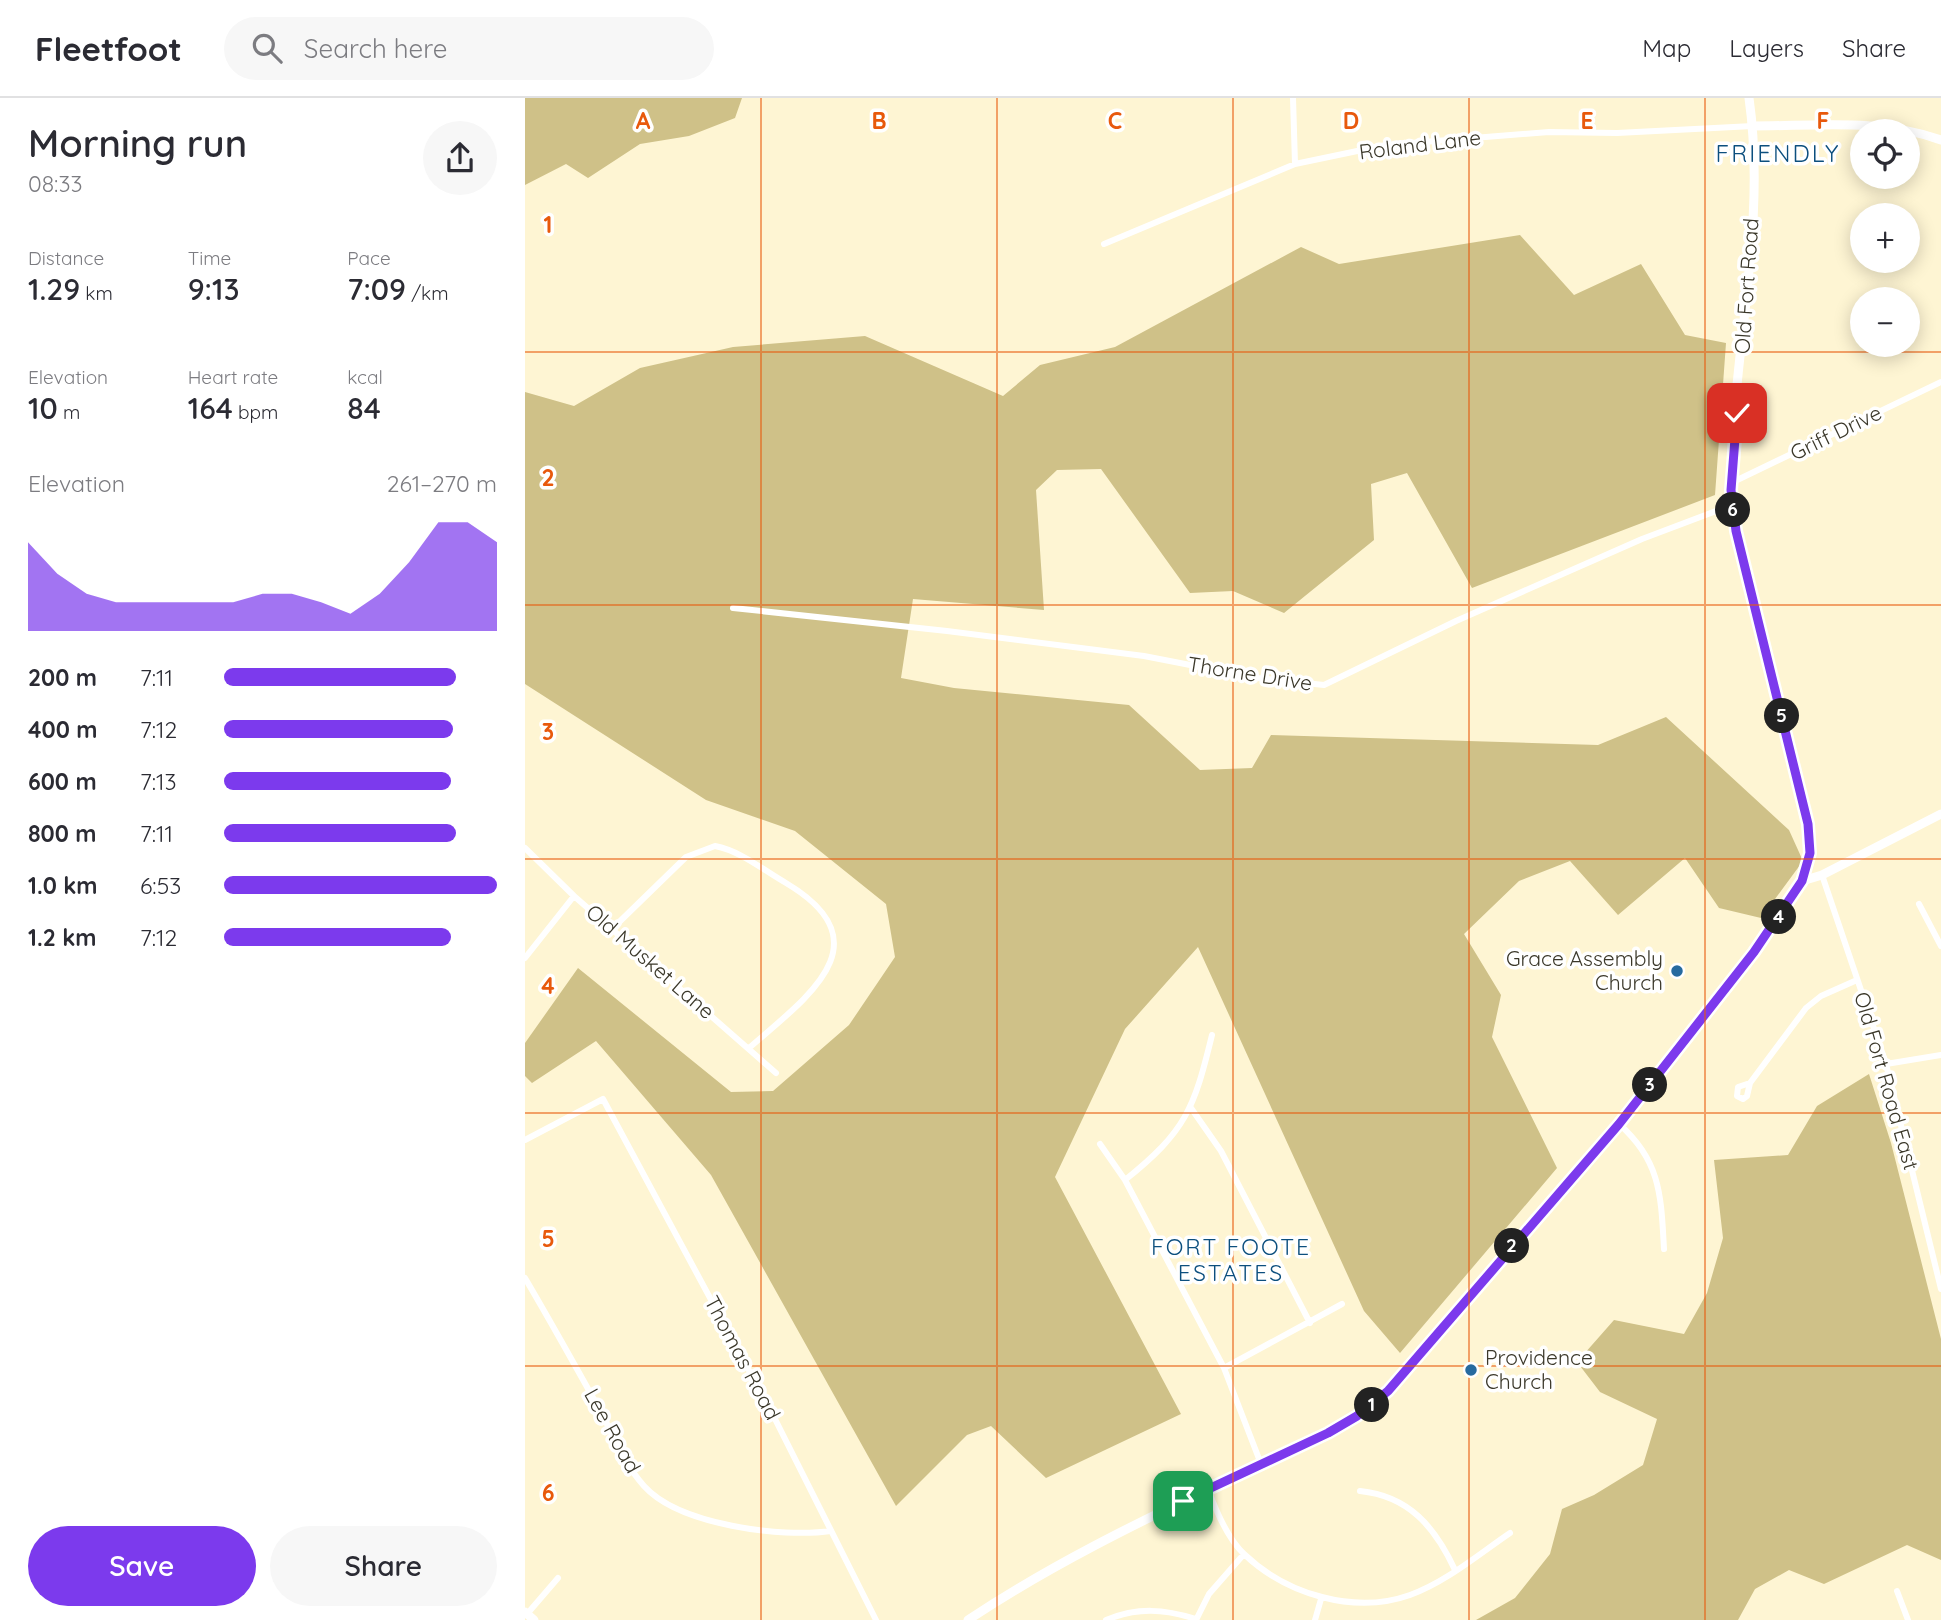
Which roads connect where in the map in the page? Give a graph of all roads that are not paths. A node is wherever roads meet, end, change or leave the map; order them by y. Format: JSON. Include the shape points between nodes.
{"nodes":[{"id":1,"x":1293,"y":98,"type":"edge"},
{"id":2,"x":1749,"y":98,"type":"edge"},
{"id":3,"x":1753,"y":126,"type":"junction"},
{"id":4,"x":1941,"y":139,"type":"edge"},
{"id":5,"x":1295,"y":164,"type":"junction"},
{"id":6,"x":1104,"y":244,"type":"dead end"},
{"id":7,"x":1941,"y":382,"type":"edge"},
{"id":8,"x":1731,"y":483,"type":"junction"},
{"id":9,"x":1732,"y":506,"type":"junction"},
{"id":10,"x":733,"y":608,"type":"dead end"},
{"id":11,"x":1941,"y":814,"type":"edge"},
{"id":12,"x":525,"y":848,"type":"edge"},
{"id":13,"x":1822,"y":876,"type":"junction"},
{"id":14,"x":1802,"y":881,"type":"junction"},
{"id":15,"x":574,"y":896,"type":"junction"},
{"id":16,"x":1919,"y":904,"type":"dead end"},
{"id":17,"x":612,"y":929,"type":"junction"},
{"id":18,"x":1941,"y":946,"type":"edge"},
{"id":19,"x":526,"y":954,"type":"edge"},
{"id":20,"x":1857,"y":980,"type":"junction"},
{"id":21,"x":1212,"y":1035,"type":"dead end"},
{"id":22,"x":749,"y":1048,"type":"junction"},
{"id":23,"x":1941,"y":1055,"type":"edge"},
{"id":24,"x":1886,"y":1064,"type":"junction"},
{"id":25,"x":776,"y":1073,"type":"dead end"},
{"id":26,"x":1750,"y":1083,"type":"dead end"},
{"id":27,"x":1191,"y":1108,"type":"junction"},
{"id":28,"x":1619,"y":1124,"type":"junction"},
{"id":29,"x":525,"y":1140,"type":"edge"},
{"id":30,"x":1100,"y":1144,"type":"dead end"},
{"id":31,"x":1125,"y":1180,"type":"junction"},
{"id":32,"x":1664,"y":1249,"type":"dead end"},
{"id":33,"x":525,"y":1278,"type":"edge"},
{"id":34,"x":1941,"y":1289,"type":"edge"},
{"id":35,"x":1342,"y":1304,"type":"dead end"},
{"id":36,"x":1310,"y":1322,"type":"junction"},
{"id":37,"x":1223,"y":1368,"type":"junction"},
{"id":38,"x":1261,"y":1464,"type":"junction"},
{"id":39,"x":1207,"y":1489,"type":"junction"},
{"id":40,"x":1360,"y":1491,"type":"dead end"},
{"id":41,"x":831,"y":1531,"type":"junction"},
{"id":42,"x":1510,"y":1533,"type":"dead end"},
{"id":43,"x":1244,"y":1554,"type":"junction"},
{"id":44,"x":1455,"y":1570,"type":"junction"},
{"id":45,"x":558,"y":1578,"type":"dead end"},
{"id":46,"x":1897,"y":1591,"type":"dead end"},
{"id":47,"x":1321,"y":1599,"type":"junction"},
{"id":48,"x":529,"y":1615,"type":"edge"},
{"id":49,"x":1196,"y":1619,"type":"edge"},
{"id":50,"x":876,"y":1620,"type":"edge"},
{"id":51,"x":968,"y":1620,"type":"edge"},
{"id":52,"x":1106,"y":1620,"type":"edge"},
{"id":53,"x":1315,"y":1620,"type":"edge"},
{"id":54,"x":1908,"y":1620,"type":"edge"}],
"edges":[{"from":1,"to":5,"type":"street"},
{"from":2,"to":3,"type":"main road","name":"Old Fort Road"},
{"from":3,"to":4,"type":"main road","via":[[1859,125]]},
{"from":3,"to":5,"type":"street","name":"Roland Lane","via":[[1449,138],[1386,145]]},
{"from":3,"to":8,"type":"main road","name":"Old Fort Road","via":[[1752,219]]},
{"from":5,"to":6,"type":"street","name":"Roland Lane"},
{"from":7,"to":8,"type":"street","name":"Griff Drive"},
{"from":8,"to":9,"type":"main road","name":"Old Fort Road"},
{"from":9,"to":10,"type":"street","name":"Thorne Drive","via":[[1641,538],[1324,685],[1257,678],[1144,656]]},
{"from":9,"to":14,"type":"main road","name":"Old Fort Road","via":[[1808,824],[1810,853]]},
{"from":11,"to":13,"type":"main road"},
{"from":12,"to":15,"type":"street","name":"Old Musket Lane"},
{"from":13,"to":14,"type":"main road"},
{"from":13,"to":20,"type":"street","name":"Old Fort Road East"},
{"from":14,"to":28,"type":"main road","name":"Old Fort Road","via":[[1731,983]]},
{"from":15,"to":17,"type":"street","name":"Old Musket Lane"},
{"from":15,"to":19,"type":"street"},
{"from":16,"to":18,"type":"street"},
{"from":17,"to":22,"type":"street","name":"Old Musket Lane"},
{"from":17,"to":22,"type":"street","via":[[686,857],[715,846],[742,856],[815,903],[834,931],[829,968],[812,992]]},
{"from":20,"to":24,"type":"street","name":"Old Fort Road East"},
{"from":20,"to":26,"type":"street","via":[[1806,1008]]},
{"from":21,"to":27,"type":"street"},
{"from":22,"to":25,"type":"street","name":"Old Musket Lane"},
{"from":23,"to":24,"type":"street"},
{"from":24,"to":34,"type":"street","name":"Old Fort Road East"},
{"from":27,"to":31,"type":"street","via":[[1171,1138]]},
{"from":27,"to":36,"type":"street","via":[[1221,1151]]},
{"from":28,"to":32,"type":"street","via":[[1643,1147],[1654,1169]]},
{"from":28,"to":38,"type":"main road","name":"Old Fort Road","via":[[1380,1399],[1336,1429]]},
{"from":29,"to":41,"type":"street","name":"Thomas Road","via":[[603,1099]]},
{"from":30,"to":31,"type":"street"},
{"from":31,"to":37,"type":"street"},
{"from":33,"to":41,"type":"street","name":"Lee Road","via":[[625,1457],[652,1493],[677,1509],[717,1521],[809,1534]]},
{"from":35,"to":36,"type":"street"},
{"from":36,"to":37,"type":"street"},
{"from":37,"to":38,"type":"street"},
{"from":38,"to":39,"type":"main road","name":"Old Fort Road"},
{"from":39,"to":43,"type":"street"},
{"from":39,"to":51,"type":"main road","name":"Old Fort Road","via":[[1025,1582]]},
{"from":40,"to":44,"type":"street","via":[[1387,1496],[1416,1512],[1440,1539]]},
{"from":41,"to":50,"type":"street","name":"Thomas Road"},
{"from":42,"to":44,"type":"street"},
{"from":43,"to":47,"type":"street"},
{"from":43,"to":49,"type":"street","via":[[1209,1594]]},
{"from":44,"to":47,"type":"street","via":[[1407,1596],[1367,1602]]},
{"from":45,"to":48,"type":"street"},
{"from":46,"to":54,"type":"street"},
{"from":47,"to":53,"type":"street"},
{"from":49,"to":52,"type":"street","via":[[1143,1609]]}]}
